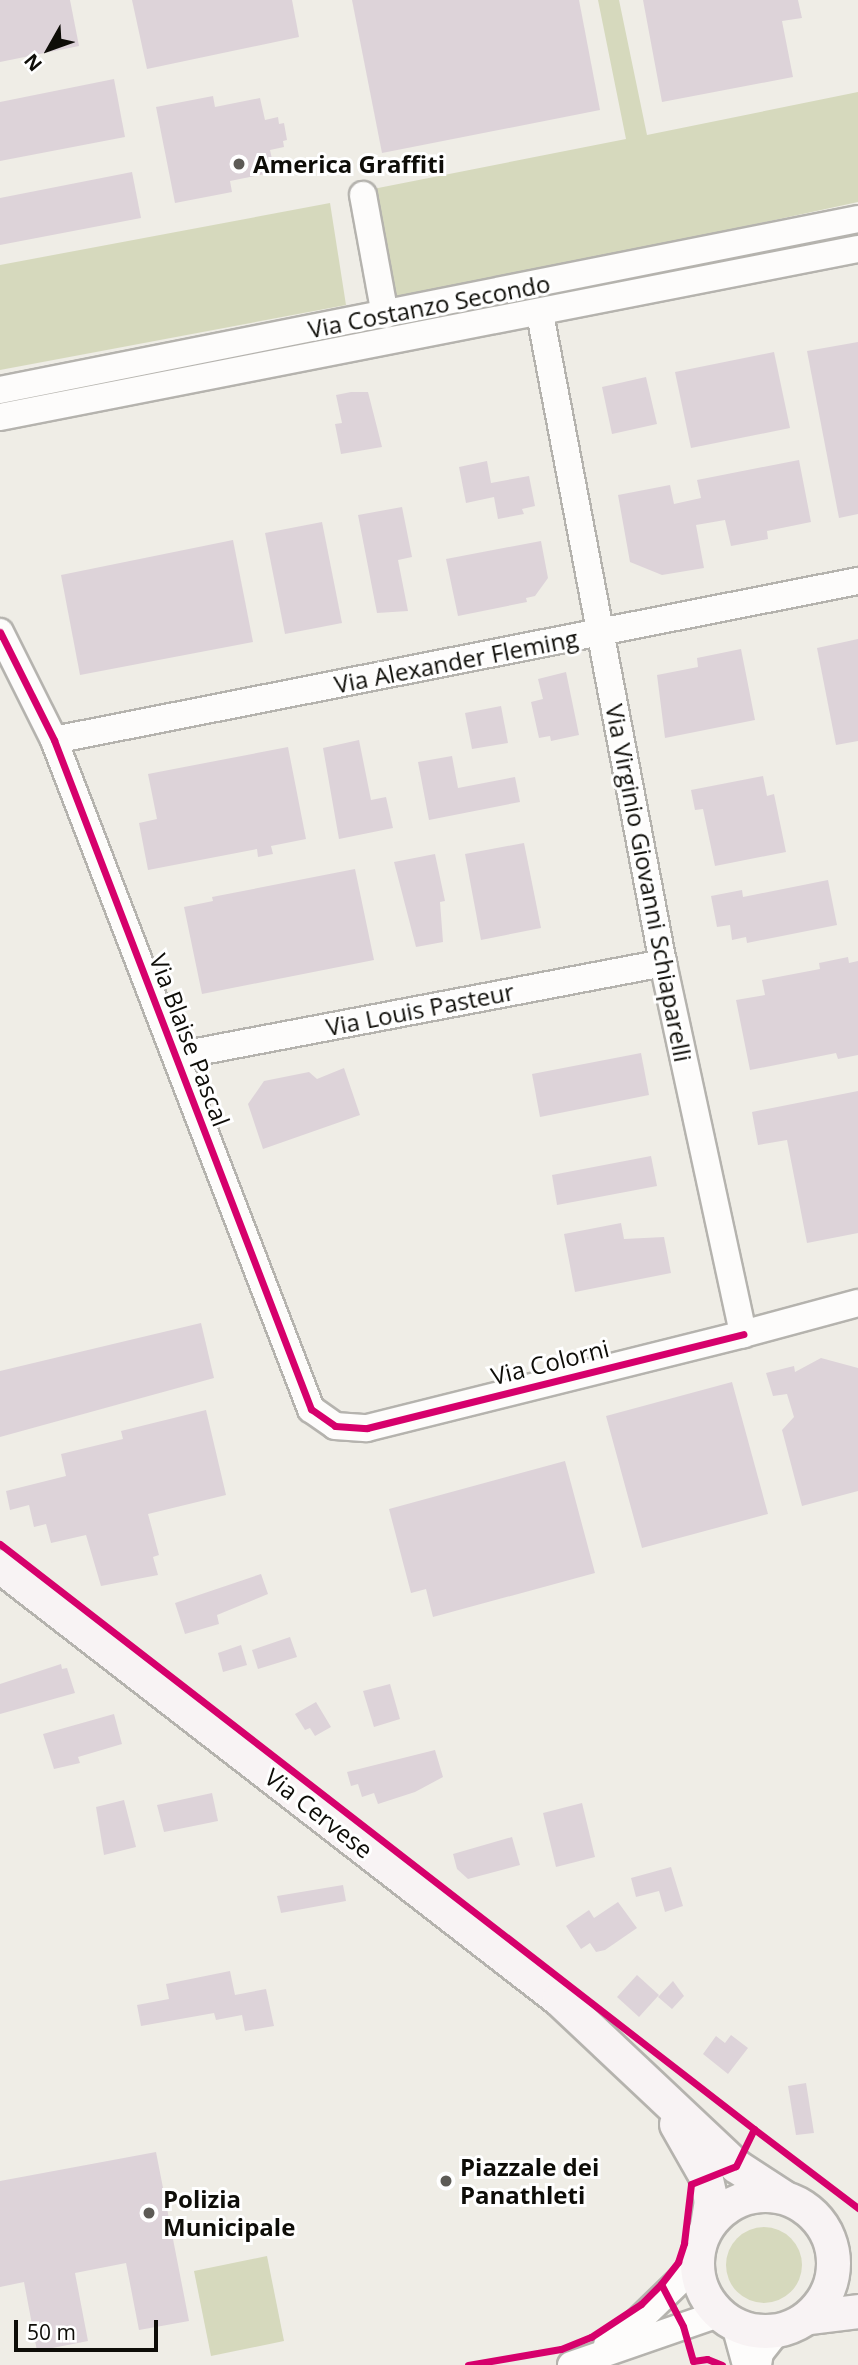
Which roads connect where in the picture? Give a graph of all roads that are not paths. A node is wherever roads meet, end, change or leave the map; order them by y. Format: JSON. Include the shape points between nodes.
{"nodes":[{"id":1,"x":363,"y":195,"type":"dead end"},
{"id":2,"x":858,"y":219,"type":"edge"},
{"id":3,"x":858,"y":249,"type":"edge"},
{"id":4,"x":540,"y":314,"type":"junction"},
{"id":5,"x":385,"y":315,"type":"junction"},
{"id":6,"x":0,"y":390,"type":"edge"},
{"id":7,"x":0,"y":417,"type":"edge"},
{"id":8,"x":858,"y":581,"type":"edge"},
{"id":9,"x":0,"y":632,"type":"edge"},
{"id":10,"x":600,"y":632,"type":"junction"},
{"id":11,"x":54,"y":740,"type":"junction"},
{"id":12,"x":663,"y":963,"type":"junction"},
{"id":13,"x":176,"y":1056,"type":"junction"},
{"id":14,"x":858,"y":1303,"type":"edge"},
{"id":15,"x":743,"y":1334,"type":"junction"},
{"id":16,"x":367,"y":1429,"type":"joint"},
{"id":17,"x":0,"y":1566,"type":"edge"},
{"id":18,"x":632,"y":2066,"type":"junction"},
{"id":19,"x":782,"y":2196,"type":"junction"},
{"id":20,"x":707,"y":2226,"type":"junction"},
{"id":21,"x":844,"y":2247,"type":"edge"},
{"id":22,"x":696,"y":2265,"type":"junction"},
{"id":23,"x":858,"y":2311,"type":"edge"},
{"id":24,"x":808,"y":2317,"type":"junction"},
{"id":25,"x":726,"y":2319,"type":"junction"},
{"id":26,"x":777,"y":2331,"type":"junction"},
{"id":27,"x":579,"y":2362,"type":"edge"},
{"id":28,"x":746,"y":2365,"type":"edge"},
{"id":29,"x":758,"y":2365,"type":"edge"}],
"edges":[{"from":1,"to":5,"type":"street"},
{"from":2,"to":5,"type":"street","name":"Via Costanzo Secondo"},
{"from":3,"to":4,"type":"street","name":"Via Costanzo Secondo"},
{"from":4,"to":7,"type":"street","name":"Via Costanzo Secondo"},
{"from":4,"to":10,"type":"street","name":"Via Virginio Giovanni Schiaparelli"},
{"from":5,"to":6,"type":"street","name":"Via Costanzo Secondo"},
{"from":8,"to":10,"type":"street","name":"Via Alexander Fleming"},
{"from":9,"to":11,"type":"street","name":"Via Blaise Pascal"},
{"from":10,"to":11,"type":"street","name":"Via Alexander Fleming"},
{"from":10,"to":12,"type":"street","name":"Via Virginio Giovanni Schiaparelli"},
{"from":11,"to":13,"type":"street","name":"Via Blaise Pascal"},
{"from":12,"to":13,"type":"street","name":"Via Louis Pasteur"},
{"from":12,"to":15,"type":"street","name":"Via Virginio Giovanni Schiaparelli"},
{"from":13,"to":16,"type":"street","name":"Via Blaise Pascal","via":[[311,1409],[335,1426]]},
{"from":14,"to":15,"type":"street"},
{"from":15,"to":16,"type":"street","name":"Via Colorni"},
{"from":17,"to":18,"type":"main road","name":"Via Cervese","via":[[559,1999]]},
{"from":18,"to":19,"type":"main road","name":"Via Cervese","via":[[736,2166]]},
{"from":18,"to":20,"type":"main road","name":"Via Cervese","via":[[672,2118],[705,2175],[711,2200]]},
{"from":19,"to":20,"type":"main road","via":[[740,2199]]},
{"from":19,"to":21,"type":"main road","name":"Via Cervese","via":[[813,2214]]},
{"from":20,"to":22,"type":"main road","name":"Via Cervese"},
{"from":21,"to":24,"type":"main road","name":"Via Cervese","via":[[824,2299]]},
{"from":22,"to":25,"type":"main road","via":[[701,2289]]},
{"from":22,"to":27,"type":"street","via":[[632,2328]]},
{"from":23,"to":24,"type":"main road"},
{"from":24,"to":26,"type":"main road"},
{"from":25,"to":26,"type":"main road"},
{"from":25,"to":27,"type":"street"},
{"from":25,"to":28,"type":"street"},
{"from":26,"to":29,"type":"street","via":[[760,2353]]}]}
